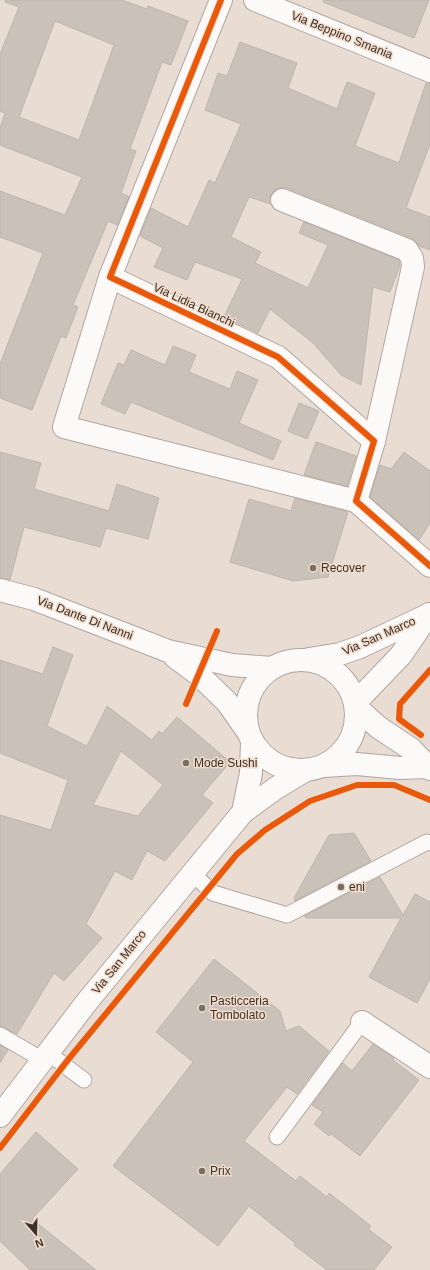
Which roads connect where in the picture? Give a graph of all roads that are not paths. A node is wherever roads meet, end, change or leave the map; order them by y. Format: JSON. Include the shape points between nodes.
{"nodes":[{"id":1,"x":221,"y":0,"type":"edge"},
{"id":2,"x":255,"y":0,"type":"edge"},
{"id":3,"x":430,"y":71,"type":"edge"},
{"id":4,"x":282,"y":200,"type":"dead end"},
{"id":5,"x":110,"y":277,"type":"junction"},
{"id":6,"x":374,"y":441,"type":"junction"},
{"id":7,"x":356,"y":501,"type":"junction"},
{"id":8,"x":430,"y":566,"type":"edge"},
{"id":9,"x":0,"y":590,"type":"edge"},
{"id":10,"x":430,"y":614,"type":"edge"},
{"id":11,"x":168,"y":651,"type":"junction"},
{"id":12,"x":304,"y":660,"type":"junction"},
{"id":13,"x":272,"y":668,"type":"junction"},
{"id":14,"x":356,"y":705,"type":"junction"},
{"id":15,"x":250,"y":736,"type":"junction"},
{"id":16,"x":315,"y":768,"type":"junction"},
{"id":17,"x":428,"y":768,"type":"edge"},
{"id":18,"x":243,"y":812,"type":"junction"},
{"id":19,"x":430,"y":843,"type":"edge"},
{"id":20,"x":192,"y":874,"type":"junction"},
{"id":21,"x":362,"y":1022,"type":"joint"},
{"id":22,"x":0,"y":1035,"type":"edge"},
{"id":23,"x":45,"y":1057,"type":"junction"},
{"id":24,"x":430,"y":1066,"type":"edge"},
{"id":25,"x":84,"y":1080,"type":"dead end"},
{"id":26,"x":0,"y":1116,"type":"edge"},
{"id":27,"x":277,"y":1137,"type":"dead end"}],
"edges":[{"from":1,"to":5,"type":"street"},
{"from":2,"to":3,"type":"street","name":"Via Beppino Smania"},
{"from":4,"to":6,"type":"street","via":[[407,250],[412,258],[413,267]]},
{"from":5,"to":6,"type":"street","name":"Via Lidia Bianchi","via":[[278,357]]},
{"from":5,"to":7,"type":"street","via":[[64,426]]},
{"from":6,"to":7,"type":"street"},
{"from":7,"to":8,"type":"street"},
{"from":9,"to":11,"type":"street","name":"Via Dante Di Nanni","via":[[34,598]]},
{"from":10,"to":12,"type":"street","name":"Via San Marco","via":[[354,649]]},
{"from":10,"to":14,"type":"street","name":"Via San Marco","via":[[401,655]]},
{"from":11,"to":13,"type":"street","name":"Via Dante Di Nanni","via":[[232,665]]},
{"from":11,"to":15,"type":"street","name":"Via Dante Di Nanni","via":[[199,675],[227,702]]},
{"from":12,"to":13,"type":"street","via":[[293,660]]},
{"from":12,"to":14,"type":"street","via":[[318,662],[342,677],[351,689]]},
{"from":13,"to":15,"type":"street","via":[[252,689],[247,703],[246,717]]},
{"from":14,"to":16,"type":"street","via":[[356,726],[350,743],[339,756]]},
{"from":14,"to":17,"type":"street","via":[[378,727],[411,749]]},
{"from":15,"to":16,"type":"street","via":[[262,754],[274,764],[290,769]]},
{"from":15,"to":18,"type":"street","name":"Via San Marco","via":[[250,773]]},
{"from":16,"to":17,"type":"street","via":[[356,764]]},
{"from":16,"to":18,"type":"street","name":"Via San Marco","via":[[276,788]]},
{"from":18,"to":20,"type":"street","name":"Via San Marco"},
{"from":19,"to":20,"type":"lane","via":[[427,842],[287,915],[213,893]]},
{"from":20,"to":23,"type":"street","name":"Via San Marco"},
{"from":21,"to":24,"type":"street"},
{"from":21,"to":27,"type":"lane"},
{"from":22,"to":23,"type":"lane"},
{"from":23,"to":25,"type":"lane"},
{"from":23,"to":26,"type":"street","name":"Via San Marco"}]}
